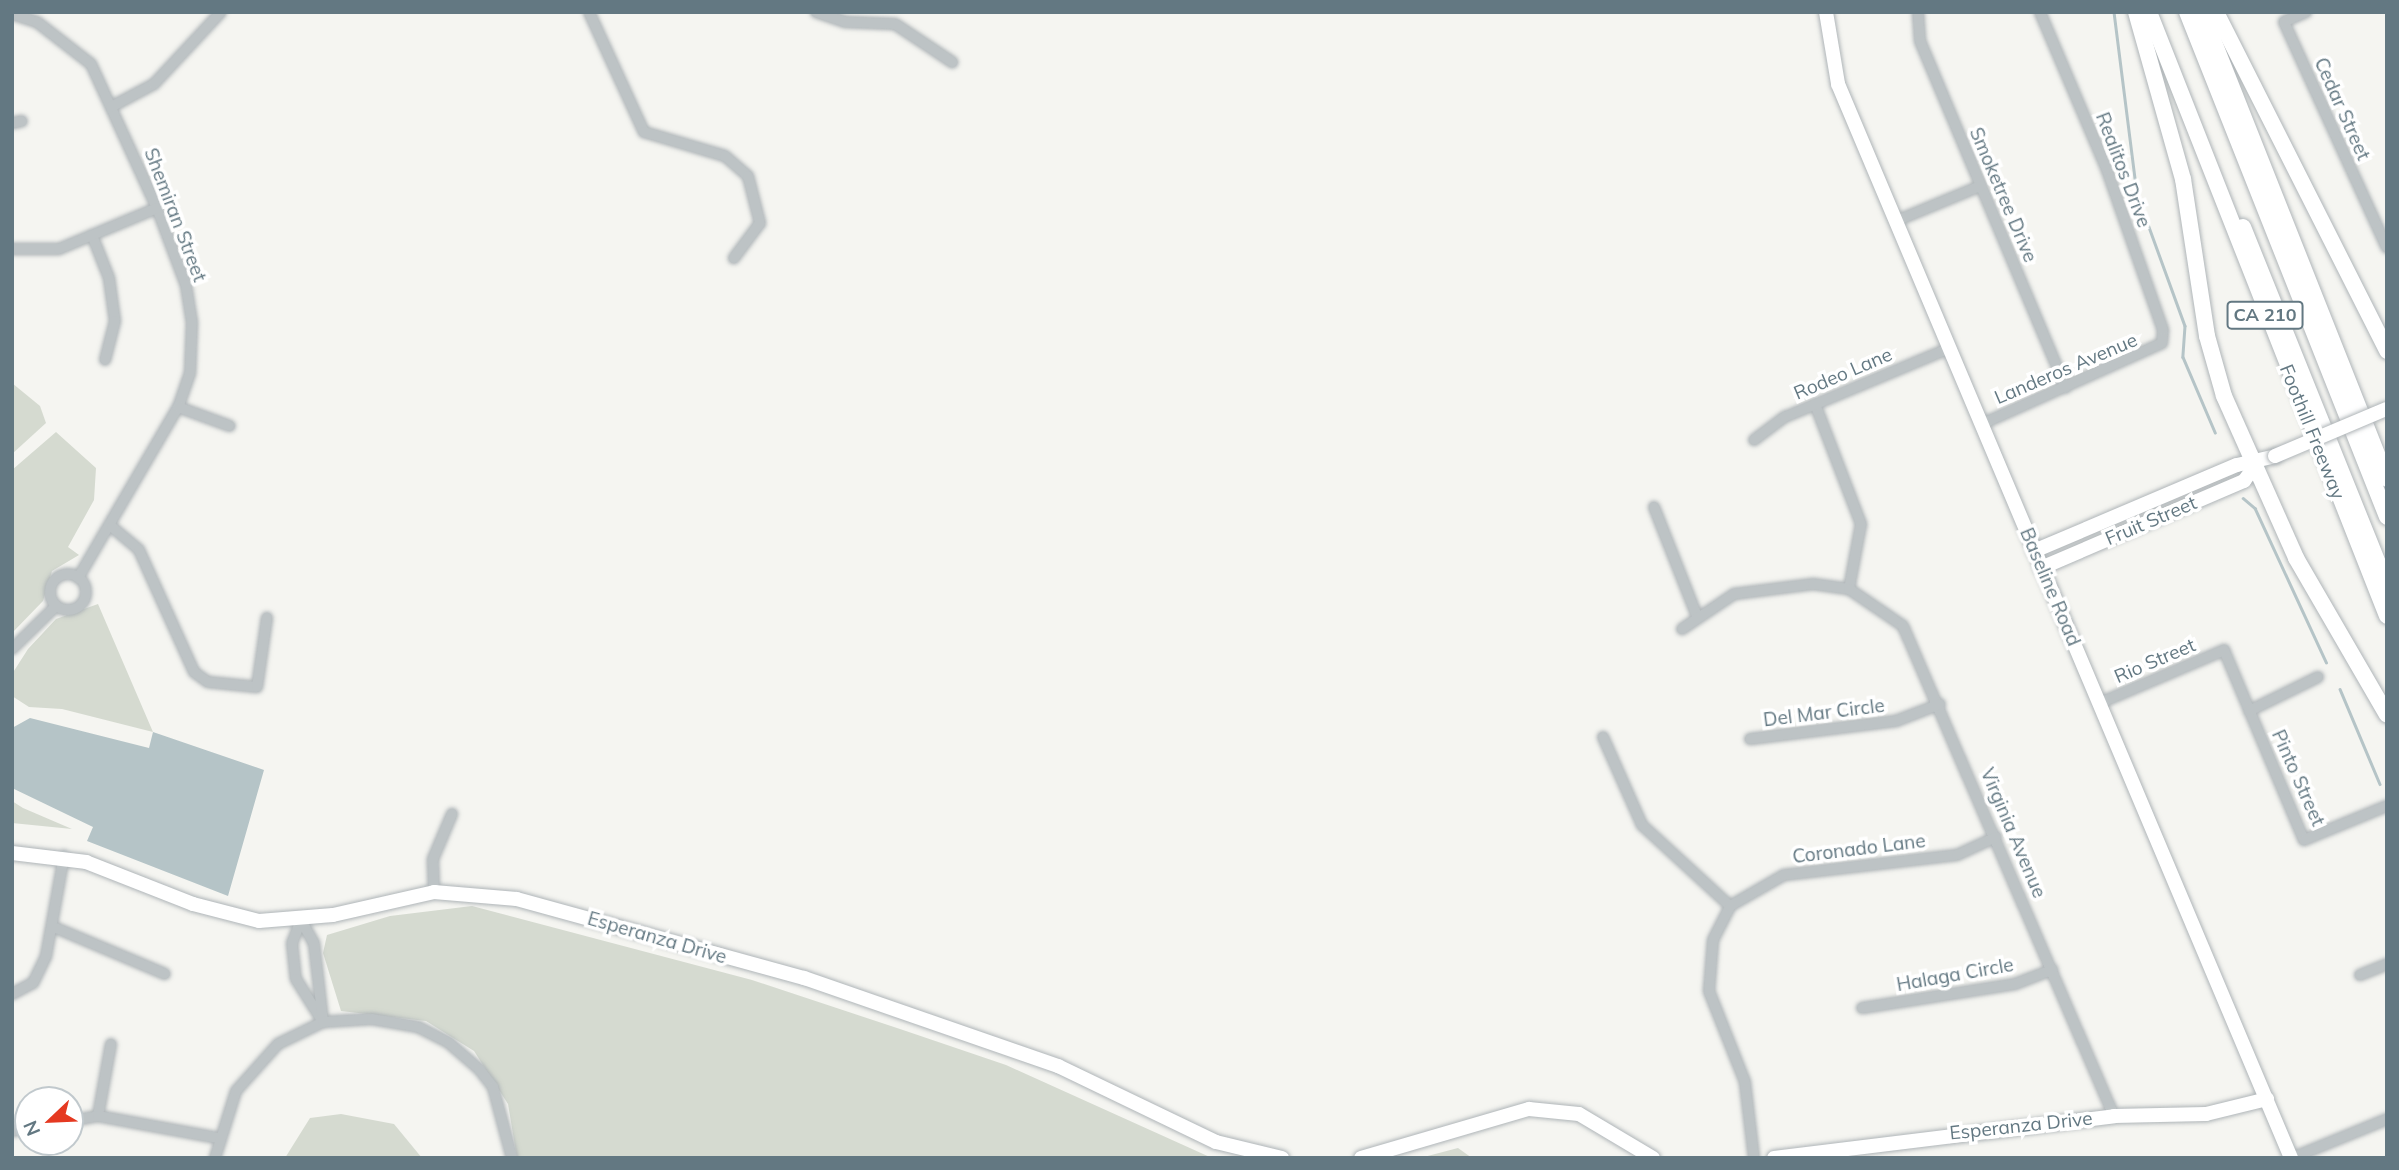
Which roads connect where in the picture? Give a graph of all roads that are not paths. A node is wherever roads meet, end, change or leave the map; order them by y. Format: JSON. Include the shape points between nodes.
{"nodes":[{"id":1,"x":221,"y":12,"type":"edge"},
{"id":2,"x":589,"y":12,"type":"edge"},
{"id":3,"x":816,"y":12,"type":"edge"},
{"id":4,"x":1826,"y":12,"type":"edge"},
{"id":5,"x":1918,"y":12,"type":"edge"},
{"id":6,"x":2040,"y":12,"type":"edge"},
{"id":7,"x":2136,"y":12,"type":"edge"},
{"id":8,"x":2149,"y":12,"type":"edge"},
{"id":9,"x":2159,"y":12,"type":"edge"},
{"id":10,"x":2187,"y":12,"type":"edge"},
{"id":11,"x":2202,"y":12,"type":"edge"},
{"id":12,"x":2216,"y":12,"type":"edge"},
{"id":13,"x":2306,"y":12,"type":"edge"},
{"id":14,"x":12,"y":14,"type":"edge"},
{"id":15,"x":952,"y":62,"type":"dead end"},
{"id":16,"x":111,"y":107,"type":"junction"},
{"id":17,"x":1980,"y":186,"type":"junction"},
{"id":18,"x":157,"y":208,"type":"junction"},
{"id":19,"x":1896,"y":221,"type":"junction"},
{"id":20,"x":92,"y":235,"type":"junction"},
{"id":21,"x":2387,"y":248,"type":"edge"},
{"id":22,"x":12,"y":249,"type":"edge"},
{"id":23,"x":734,"y":258,"type":"dead end"},
{"id":24,"x":2162,"y":343,"type":"joint"},
{"id":25,"x":1950,"y":348,"type":"junction"},
{"id":26,"x":2387,"y":351,"type":"edge"},
{"id":27,"x":105,"y":360,"type":"dead end"},
{"id":28,"x":2066,"y":388,"type":"junction"},
{"id":29,"x":1815,"y":404,"type":"junction"},
{"id":30,"x":178,"y":407,"type":"junction"},
{"id":31,"x":2386,"y":409,"type":"edge"},
{"id":32,"x":1982,"y":424,"type":"junction"},
{"id":33,"x":230,"y":426,"type":"dead end"},
{"id":34,"x":1754,"y":440,"type":"dead end"},
{"id":35,"x":2255,"y":466,"type":"junction"},
{"id":36,"x":2387,"y":479,"type":"edge"},
{"id":37,"x":1654,"y":507,"type":"dead end"},
{"id":38,"x":2387,"y":517,"type":"edge"},
{"id":39,"x":112,"y":527,"type":"junction"},
{"id":40,"x":2034,"y":551,"type":"junction"},
{"id":41,"x":2041,"y":568,"type":"junction"},
{"id":42,"x":78,"y":579,"type":"junction"},
{"id":43,"x":2387,"y":585,"type":"edge"},
{"id":44,"x":1849,"y":589,"type":"junction"},
{"id":45,"x":56,"y":606,"type":"junction"},
{"id":46,"x":2387,"y":615,"type":"edge"},
{"id":47,"x":1697,"y":616,"type":"junction"},
{"id":48,"x":267,"y":618,"type":"dead end"},
{"id":49,"x":1682,"y":629,"type":"dead end"},
{"id":50,"x":12,"y":649,"type":"edge"},
{"id":51,"x":2224,"y":650,"type":"joint"},
{"id":52,"x":2318,"y":677,"type":"dead end"},
{"id":53,"x":1940,"y":704,"type":"junction"},
{"id":54,"x":2100,"y":704,"type":"junction"},
{"id":55,"x":2249,"y":711,"type":"junction"},
{"id":56,"x":2387,"y":715,"type":"edge"},
{"id":57,"x":1603,"y":737,"type":"dead end"},
{"id":58,"x":1751,"y":739,"type":"dead end"},
{"id":59,"x":2387,"y":806,"type":"edge"},
{"id":60,"x":452,"y":814,"type":"dead end"},
{"id":61,"x":1996,"y":837,"type":"junction"},
{"id":62,"x":12,"y":853,"type":"edge"},
{"id":63,"x":64,"y":856,"type":"junction"},
{"id":64,"x":434,"y":892,"type":"junction"},
{"id":65,"x":1730,"y":906,"type":"junction"},
{"id":66,"x":301,"y":920,"type":"junction"},
{"id":67,"x":56,"y":928,"type":"junction"},
{"id":68,"x":2387,"y":964,"type":"edge"},
{"id":69,"x":2052,"y":970,"type":"junction"},
{"id":70,"x":165,"y":974,"type":"dead end"},
{"id":71,"x":2360,"y":975,"type":"dead end"},
{"id":72,"x":319,"y":980,"type":"junction"},
{"id":73,"x":300,"y":988,"type":"junction"},
{"id":74,"x":12,"y":994,"type":"edge"},
{"id":75,"x":1862,"y":1008,"type":"dead end"},
{"id":76,"x":323,"y":1022,"type":"junction"},
{"id":77,"x":111,"y":1044,"type":"dead end"},
{"id":78,"x":2267,"y":1099,"type":"junction"},
{"id":79,"x":98,"y":1116,"type":"junction"},
{"id":80,"x":2114,"y":1116,"type":"junction"},
{"id":81,"x":84,"y":1118,"type":"edge"},
{"id":82,"x":2387,"y":1119,"type":"edge"},
{"id":83,"x":218,"y":1138,"type":"junction"},
{"id":84,"x":215,"y":1158,"type":"edge"},
{"id":85,"x":512,"y":1158,"type":"edge"},
{"id":86,"x":1282,"y":1158,"type":"edge"},
{"id":87,"x":1361,"y":1158,"type":"edge"},
{"id":88,"x":1653,"y":1158,"type":"edge"},
{"id":89,"x":1754,"y":1158,"type":"edge"},
{"id":90,"x":1774,"y":1158,"type":"edge"},
{"id":91,"x":2292,"y":1158,"type":"edge"}],
"edges":[{"from":1,"to":16,"type":"street","via":[[154,84]]},
{"from":2,"to":23,"type":"street","via":[[644,132],[724,156],[748,176],[760,223]]},
{"from":3,"to":15,"type":"street","via":[[845,22],[895,24]]},
{"from":4,"to":19,"type":"main road","name":"Baseline Road","via":[[1838,84]]},
{"from":5,"to":17,"type":"street","name":"Smoketree Drive","via":[[1920,41]]},
{"from":6,"to":24,"type":"street","name":"Realitos Drive","via":[[2107,170],[2164,330]]},
{"from":7,"to":35,"type":"highway","via":[[2183,179],[2214,366]]},
{"from":8,"to":46,"type":"highway","name":"Foothill Freeway","number":"CA 210"},
{"from":9,"to":43,"type":"highway"},
{"from":10,"to":38,"type":"highway"},
{"from":11,"to":36,"type":"highway","number":"CA 210"},
{"from":12,"to":26,"type":"highway"},
{"from":13,"to":21,"type":"street","name":"Cedar Street","via":[[2284,22]]},
{"from":14,"to":16,"type":"street","name":"Shemiran Street","via":[[70,43],[91,64]]},
{"from":16,"to":18,"type":"street","name":"Shemiran Street"},
{"from":17,"to":19,"type":"street"},
{"from":17,"to":28,"type":"street","name":"Smoketree Drive"},
{"from":18,"to":20,"type":"street"},
{"from":18,"to":30,"type":"street","name":"Shemiran Street","via":[[186,285],[192,322],[190,373]]},
{"from":19,"to":25,"type":"main road","name":"Baseline Road"},
{"from":20,"to":22,"type":"street","via":[[59,249]]},
{"from":20,"to":27,"type":"street","via":[[109,278],[115,321]]},
{"from":24,"to":28,"type":"street","name":"Landeros Avenue"},
{"from":25,"to":29,"type":"street","name":"Rodeo Lane"},
{"from":25,"to":32,"type":"main road","name":"Baseline Road"},
{"from":28,"to":32,"type":"street","name":"Landeros Avenue"},
{"from":29,"to":34,"type":"street","name":"Rodeo Lane"},
{"from":29,"to":44,"type":"street","via":[[1861,524]]},
{"from":30,"to":33,"type":"street"},
{"from":30,"to":39,"type":"street","name":"Shemiran Street"},
{"from":31,"to":35,"type":"main road","name":"Fruit Street","bridge":true},
{"from":32,"to":40,"type":"main road","name":"Baseline Road"},
{"from":35,"to":40,"type":"main road","name":"Fruit Street","via":[[2237,465]]},
{"from":35,"to":41,"type":"main road","name":"Fruit Street","via":[[2244,481]]},
{"from":35,"to":56,"type":"highway","via":[[2296,558]]},
{"from":37,"to":47,"type":"street"},
{"from":39,"to":42,"type":"street","name":"Shemiran Street"},
{"from":39,"to":48,"type":"street","via":[[139,550],[194,672],[208,682],[257,687]]},
{"from":40,"to":41,"type":"main road","name":"Baseline Road"},
{"from":41,"to":54,"type":"main road","name":"Baseline Road"},
{"from":42,"to":45,"type":"street","via":[[55,580],[50,590]]},
{"from":42,"to":45,"type":"street","name":"Shemiran Street","via":[[82,603],[73,610]]},
{"from":44,"to":47,"type":"street","via":[[1812,584],[1734,594]]},
{"from":44,"to":53,"type":"street","name":"Virginia Avenue","via":[[1903,626]]},
{"from":45,"to":50,"type":"street","name":"Shemiran Street"},
{"from":47,"to":49,"type":"street"},
{"from":51,"to":54,"type":"street","name":"Rio Street"},
{"from":51,"to":55,"type":"street","name":"Pinto Street"},
{"from":52,"to":55,"type":"street"},
{"from":53,"to":58,"type":"street","name":"Del Mar Circle","via":[[1896,721]]},
{"from":53,"to":61,"type":"street","name":"Virginia Avenue"},
{"from":54,"to":78,"type":"main road","name":"Baseline Road"},
{"from":55,"to":59,"type":"street","name":"Pinto Street","via":[[2304,840]]},
{"from":57,"to":65,"type":"street","via":[[1642,825]]},
{"from":60,"to":64,"type":"street","via":[[432,859]]},
{"from":61,"to":65,"type":"street","name":"Coronado Lane","via":[[1957,855],[1784,876]]},
{"from":61,"to":69,"type":"street","name":"Virginia Avenue"},
{"from":62,"to":63,"type":"main road","name":"Esperanza Drive"},
{"from":63,"to":66,"type":"main road","name":"Esperanza Drive","via":[[225,914]]},
{"from":63,"to":67,"type":"street"},
{"from":64,"to":66,"type":"main road","name":"Esperanza Drive"},
{"from":64,"to":86,"type":"main road","name":"Esperanza Drive","via":[[517,899],[804,978],[1058,1066],[1216,1142]]},
{"from":65,"to":89,"type":"street","via":[[1713,940],[1709,991],[1745,1082]]},
{"from":66,"to":72,"type":"street","via":[[314,943]]},
{"from":66,"to":73,"type":"street","via":[[292,943]]},
{"from":67,"to":70,"type":"street"},
{"from":67,"to":74,"type":"street","via":[[33,983]]},
{"from":68,"to":71,"type":"street"},
{"from":69,"to":75,"type":"street","name":"Halaga Circle","via":[[2015,984]]},
{"from":69,"to":80,"type":"street","name":"Virginia Avenue"},
{"from":72,"to":73,"type":"street","via":[[309,991]]},
{"from":72,"to":76,"type":"street"},
{"from":73,"to":76,"type":"street"},
{"from":76,"to":83,"type":"street","via":[[278,1044],[255,1065],[236,1091]]},
{"from":76,"to":85,"type":"street","via":[[372,1019],[418,1027],[449,1043],[493,1087]]},
{"from":77,"to":79,"type":"street"},
{"from":78,"to":80,"type":"main road","name":"Esperanza Drive","via":[[2206,1114]]},
{"from":78,"to":91,"type":"main road","name":"Baseline Road"},
{"from":79,"to":81,"type":"street"},
{"from":79,"to":83,"type":"street"},
{"from":80,"to":90,"type":"main road","name":"Esperanza Drive"},
{"from":82,"to":91,"type":"street"},
{"from":83,"to":84,"type":"street"},
{"from":87,"to":88,"type":"main road","via":[[1529,1109],[1591,1118]]}]}
